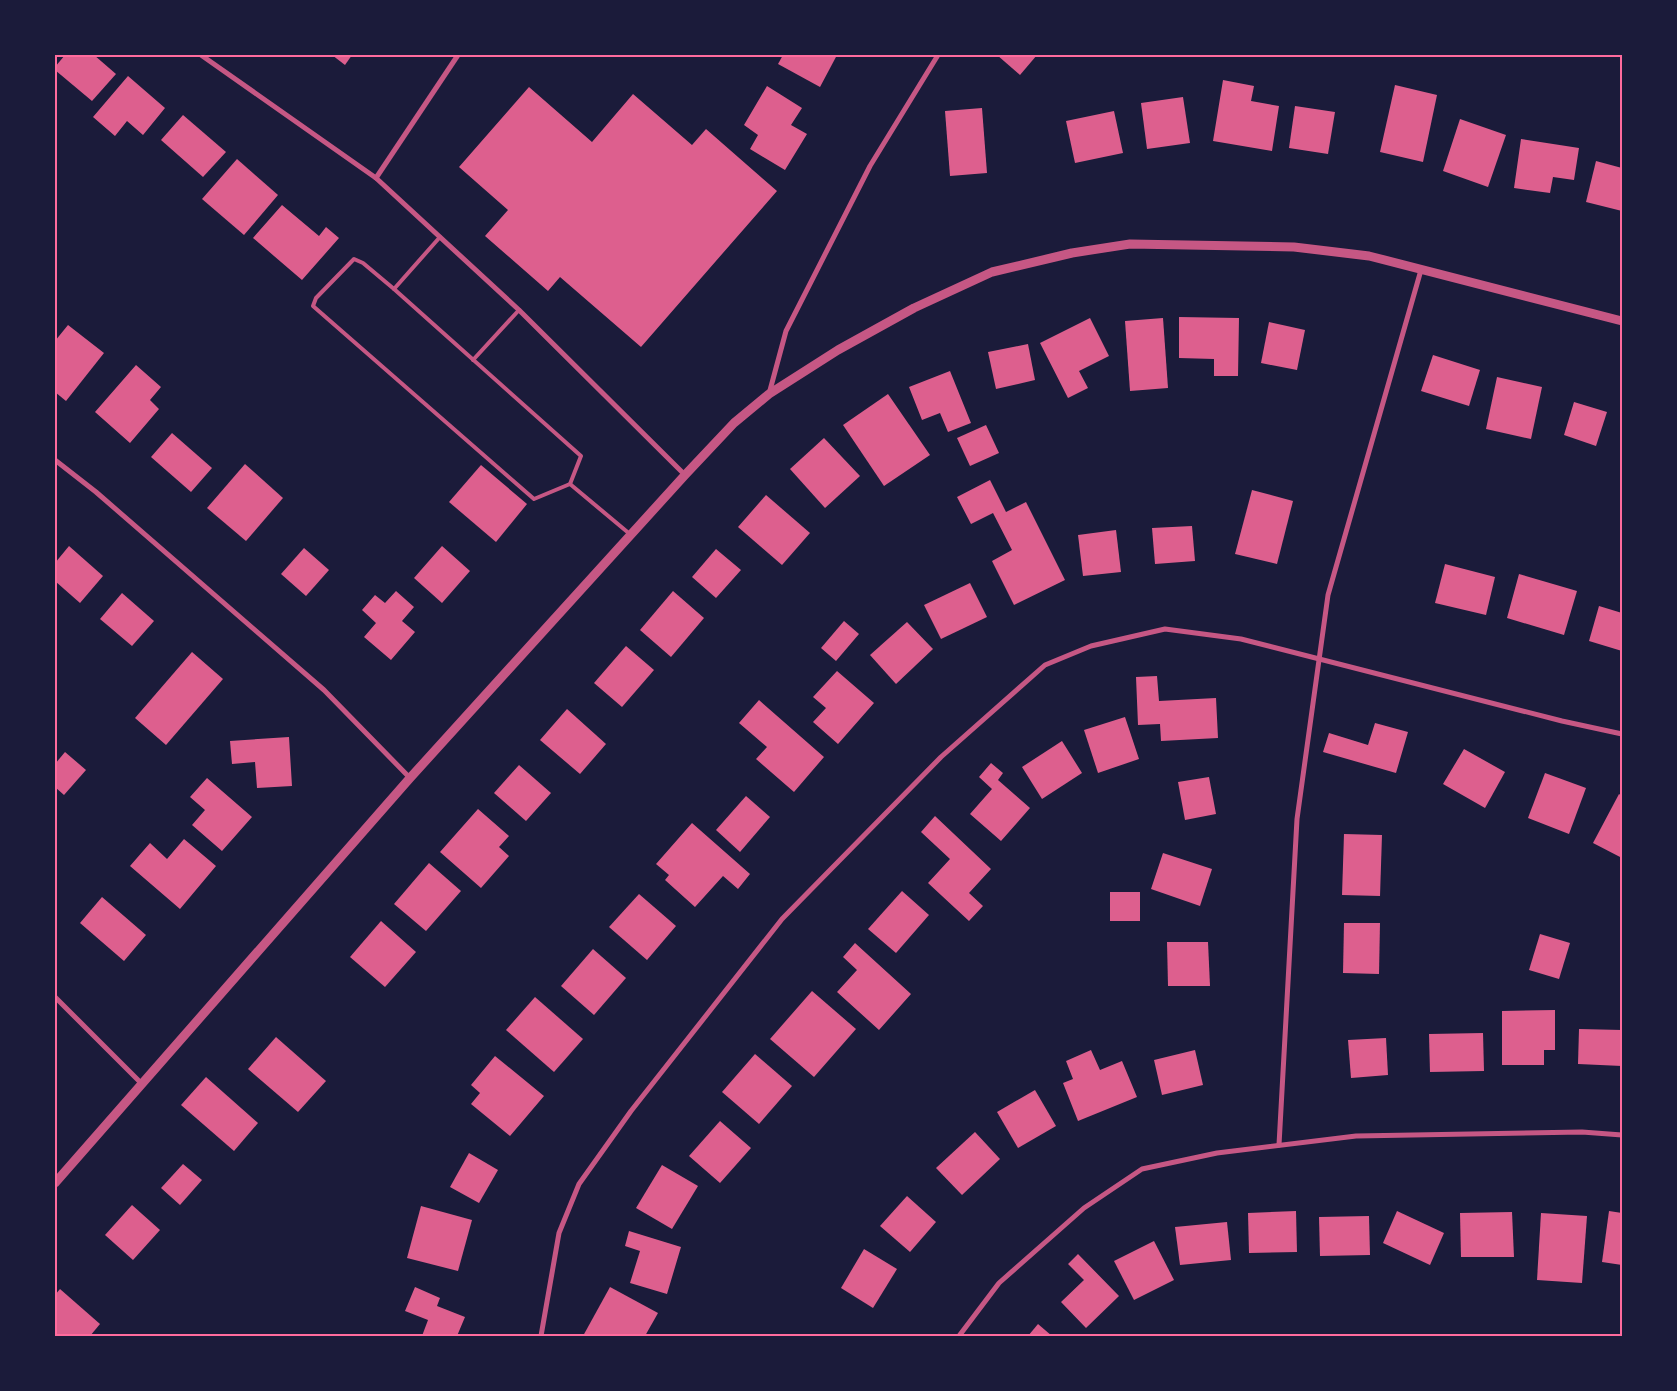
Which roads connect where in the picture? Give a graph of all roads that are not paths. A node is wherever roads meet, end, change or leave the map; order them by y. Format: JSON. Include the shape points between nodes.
{"nodes":[{"id":1,"x":202,"y":55,"type":"edge"},
{"id":2,"x":458,"y":55,"type":"edge"},
{"id":3,"x":938,"y":55,"type":"edge"},
{"id":4,"x":376,"y":178,"type":"junction"},
{"id":5,"x":440,"y":237,"type":"junction"},
{"id":6,"x":1421,"y":270,"type":"junction"},
{"id":7,"x":394,"y":289,"type":"junction"},
{"id":8,"x":519,"y":310,"type":"junction"},
{"id":9,"x":1622,"y":321,"type":"edge"},
{"id":10,"x":473,"y":360,"type":"junction"},
{"id":11,"x":769,"y":394,"type":"junction"},
{"id":12,"x":55,"y":460,"type":"edge"},
{"id":13,"x":685,"y":475,"type":"junction"},
{"id":14,"x":570,"y":484,"type":"junction"},
{"id":15,"x":631,"y":534,"type":"junction"},
{"id":16,"x":1319,"y":659,"type":"junction"},
{"id":17,"x":1622,"y":734,"type":"edge"},
{"id":18,"x":410,"y":778,"type":"junction"},
{"id":19,"x":55,"y":997,"type":"edge"},
{"id":20,"x":142,"y":1084,"type":"junction"},
{"id":21,"x":1622,"y":1135,"type":"edge"},
{"id":22,"x":1279,"y":1145,"type":"junction"},
{"id":23,"x":55,"y":1183,"type":"edge"},
{"id":24,"x":541,"y":1336,"type":"edge"},
{"id":25,"x":959,"y":1336,"type":"edge"}],
"edges":[{"from":1,"to":4,"type":"street"},
{"from":2,"to":4,"type":"street"},
{"from":3,"to":11,"type":"street","via":[[870,166],[786,331]]},
{"from":4,"to":5,"type":"street"},
{"from":5,"to":7,"type":"lane"},
{"from":5,"to":8,"type":"street"},
{"from":6,"to":9,"type":"street"},
{"from":6,"to":11,"type":"street","via":[[1369,256],[1294,247],[1130,244],[1072,253],[992,272],[914,308],[838,350]]},
{"from":6,"to":16,"type":"street","via":[[1328,595]]},
{"from":7,"to":10,"type":"lane"},
{"from":7,"to":14,"type":"lane","via":[[354,259],[316,298],[313,306],[534,499]]},
{"from":8,"to":10,"type":"lane"},
{"from":8,"to":13,"type":"street"},
{"from":10,"to":14,"type":"lane","via":[[580,456]]},
{"from":11,"to":13,"type":"street","via":[[734,423]]},
{"from":12,"to":18,"type":"street","via":[[324,690]]},
{"from":13,"to":15,"type":"street"},
{"from":14,"to":15,"type":"lane"},
{"from":15,"to":18,"type":"street"},
{"from":16,"to":17,"type":"street"},
{"from":16,"to":22,"type":"street","via":[[1297,819]]},
{"from":16,"to":24,"type":"street","via":[[1241,639],[1165,629],[1091,646],[1045,665],[941,757],[782,919],[631,1111],[579,1184],[559,1233]]},
{"from":18,"to":20,"type":"street"},
{"from":19,"to":20,"type":"street"},
{"from":20,"to":23,"type":"street"},
{"from":21,"to":22,"type":"street","via":[[1582,1132],[1356,1136]]},
{"from":22,"to":25,"type":"street","via":[[1217,1152],[1142,1169],[1084,1208],[999,1283]]}]}
